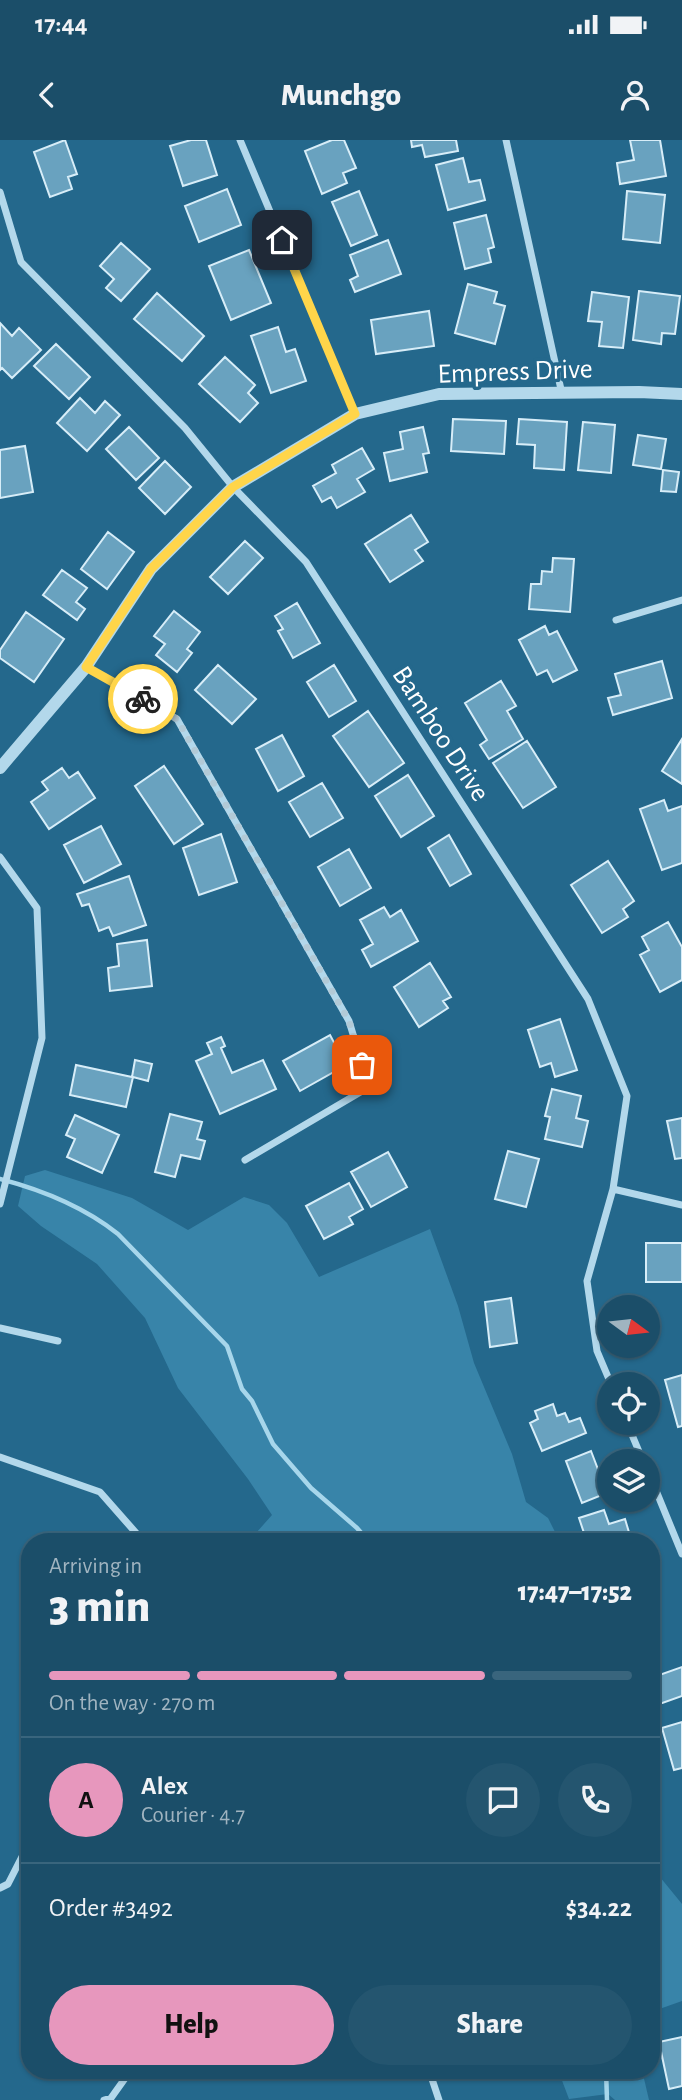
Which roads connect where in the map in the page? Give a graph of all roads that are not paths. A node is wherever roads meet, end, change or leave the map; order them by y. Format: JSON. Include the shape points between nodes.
{"nodes":[{"id":1,"x":240,"y":140,"type":"edge"},
{"id":2,"x":506,"y":140,"type":"edge"},
{"id":3,"x":0,"y":192,"type":"edge"},
{"id":4,"x":562,"y":394,"type":"junction"},
{"id":5,"x":682,"y":394,"type":"edge"},
{"id":6,"x":355,"y":414,"type":"junction"},
{"id":7,"x":233,"y":487,"type":"junction"},
{"id":8,"x":682,"y":600,"type":"edge"},
{"id":9,"x":616,"y":620,"type":"dead end"},
{"id":10,"x":86,"y":667,"type":"junction"},
{"id":11,"x":0,"y":768,"type":"edge"},
{"id":12,"x":0,"y":857,"type":"edge"},
{"id":13,"x":245,"y":1160,"type":"dead end"},
{"id":14,"x":613,"y":1189,"type":"junction"},
{"id":15,"x":0,"y":1204,"type":"edge"},
{"id":16,"x":682,"y":1205,"type":"edge"},
{"id":17,"x":0,"y":1328,"type":"edge"},
{"id":18,"x":58,"y":1341,"type":"dead end"},
{"id":19,"x":606,"y":1372,"type":"edge"},
{"id":20,"x":0,"y":1457,"type":"edge"},
{"id":21,"x":660,"y":1500,"type":"edge"},
{"id":22,"x":136,"y":1533,"type":"edge"},
{"id":23,"x":682,"y":1553,"type":"edge"},
{"id":24,"x":21,"y":1859,"type":"edge"},
{"id":25,"x":0,"y":1888,"type":"edge"},
{"id":26,"x":125,"y":2079,"type":"edge"},
{"id":27,"x":432,"y":2079,"type":"edge"},
{"id":28,"x":104,"y":2100,"type":"edge"},
{"id":29,"x":439,"y":2100,"type":"edge"}],
"edges":[{"from":1,"to":6,"type":"street"},
{"from":2,"to":4,"type":"street"},
{"from":3,"to":7,"type":"street","name":"Bamboo Drive","via":[[21,262],[185,428]]},
{"from":4,"to":5,"type":"street","name":"Empress Drive"},
{"from":4,"to":6,"type":"street","name":"Empress Drive","via":[[439,394]]},
{"from":6,"to":7,"type":"street","name":"Empress Drive"},
{"from":7,"to":10,"type":"street","name":"Empress Drive","via":[[151,569]]},
{"from":7,"to":14,"type":"street","name":"Bamboo Drive","via":[[306,562],[588,999],[627,1096]]},
{"from":8,"to":9,"type":"street"},
{"from":10,"to":11,"type":"street","name":"Empress Drive"},
{"from":10,"to":13,"type":"street","via":[[177,719],[349,1021],[369,1087]]},
{"from":12,"to":15,"type":"street","via":[[37,908],[42,1038]]},
{"from":14,"to":16,"type":"street"},
{"from":14,"to":19,"type":"street","name":"Bamboo Drive","via":[[587,1281],[597,1351]]},
{"from":17,"to":18,"type":"street"},
{"from":20,"to":22,"type":"street","via":[[100,1492]]},
{"from":21,"to":23,"type":"street"},
{"from":24,"to":25,"type":"street","via":[[8,1884]]},
{"from":26,"to":28,"type":"street","via":[[111,2098]]},
{"from":27,"to":29,"type":"street"}]}
